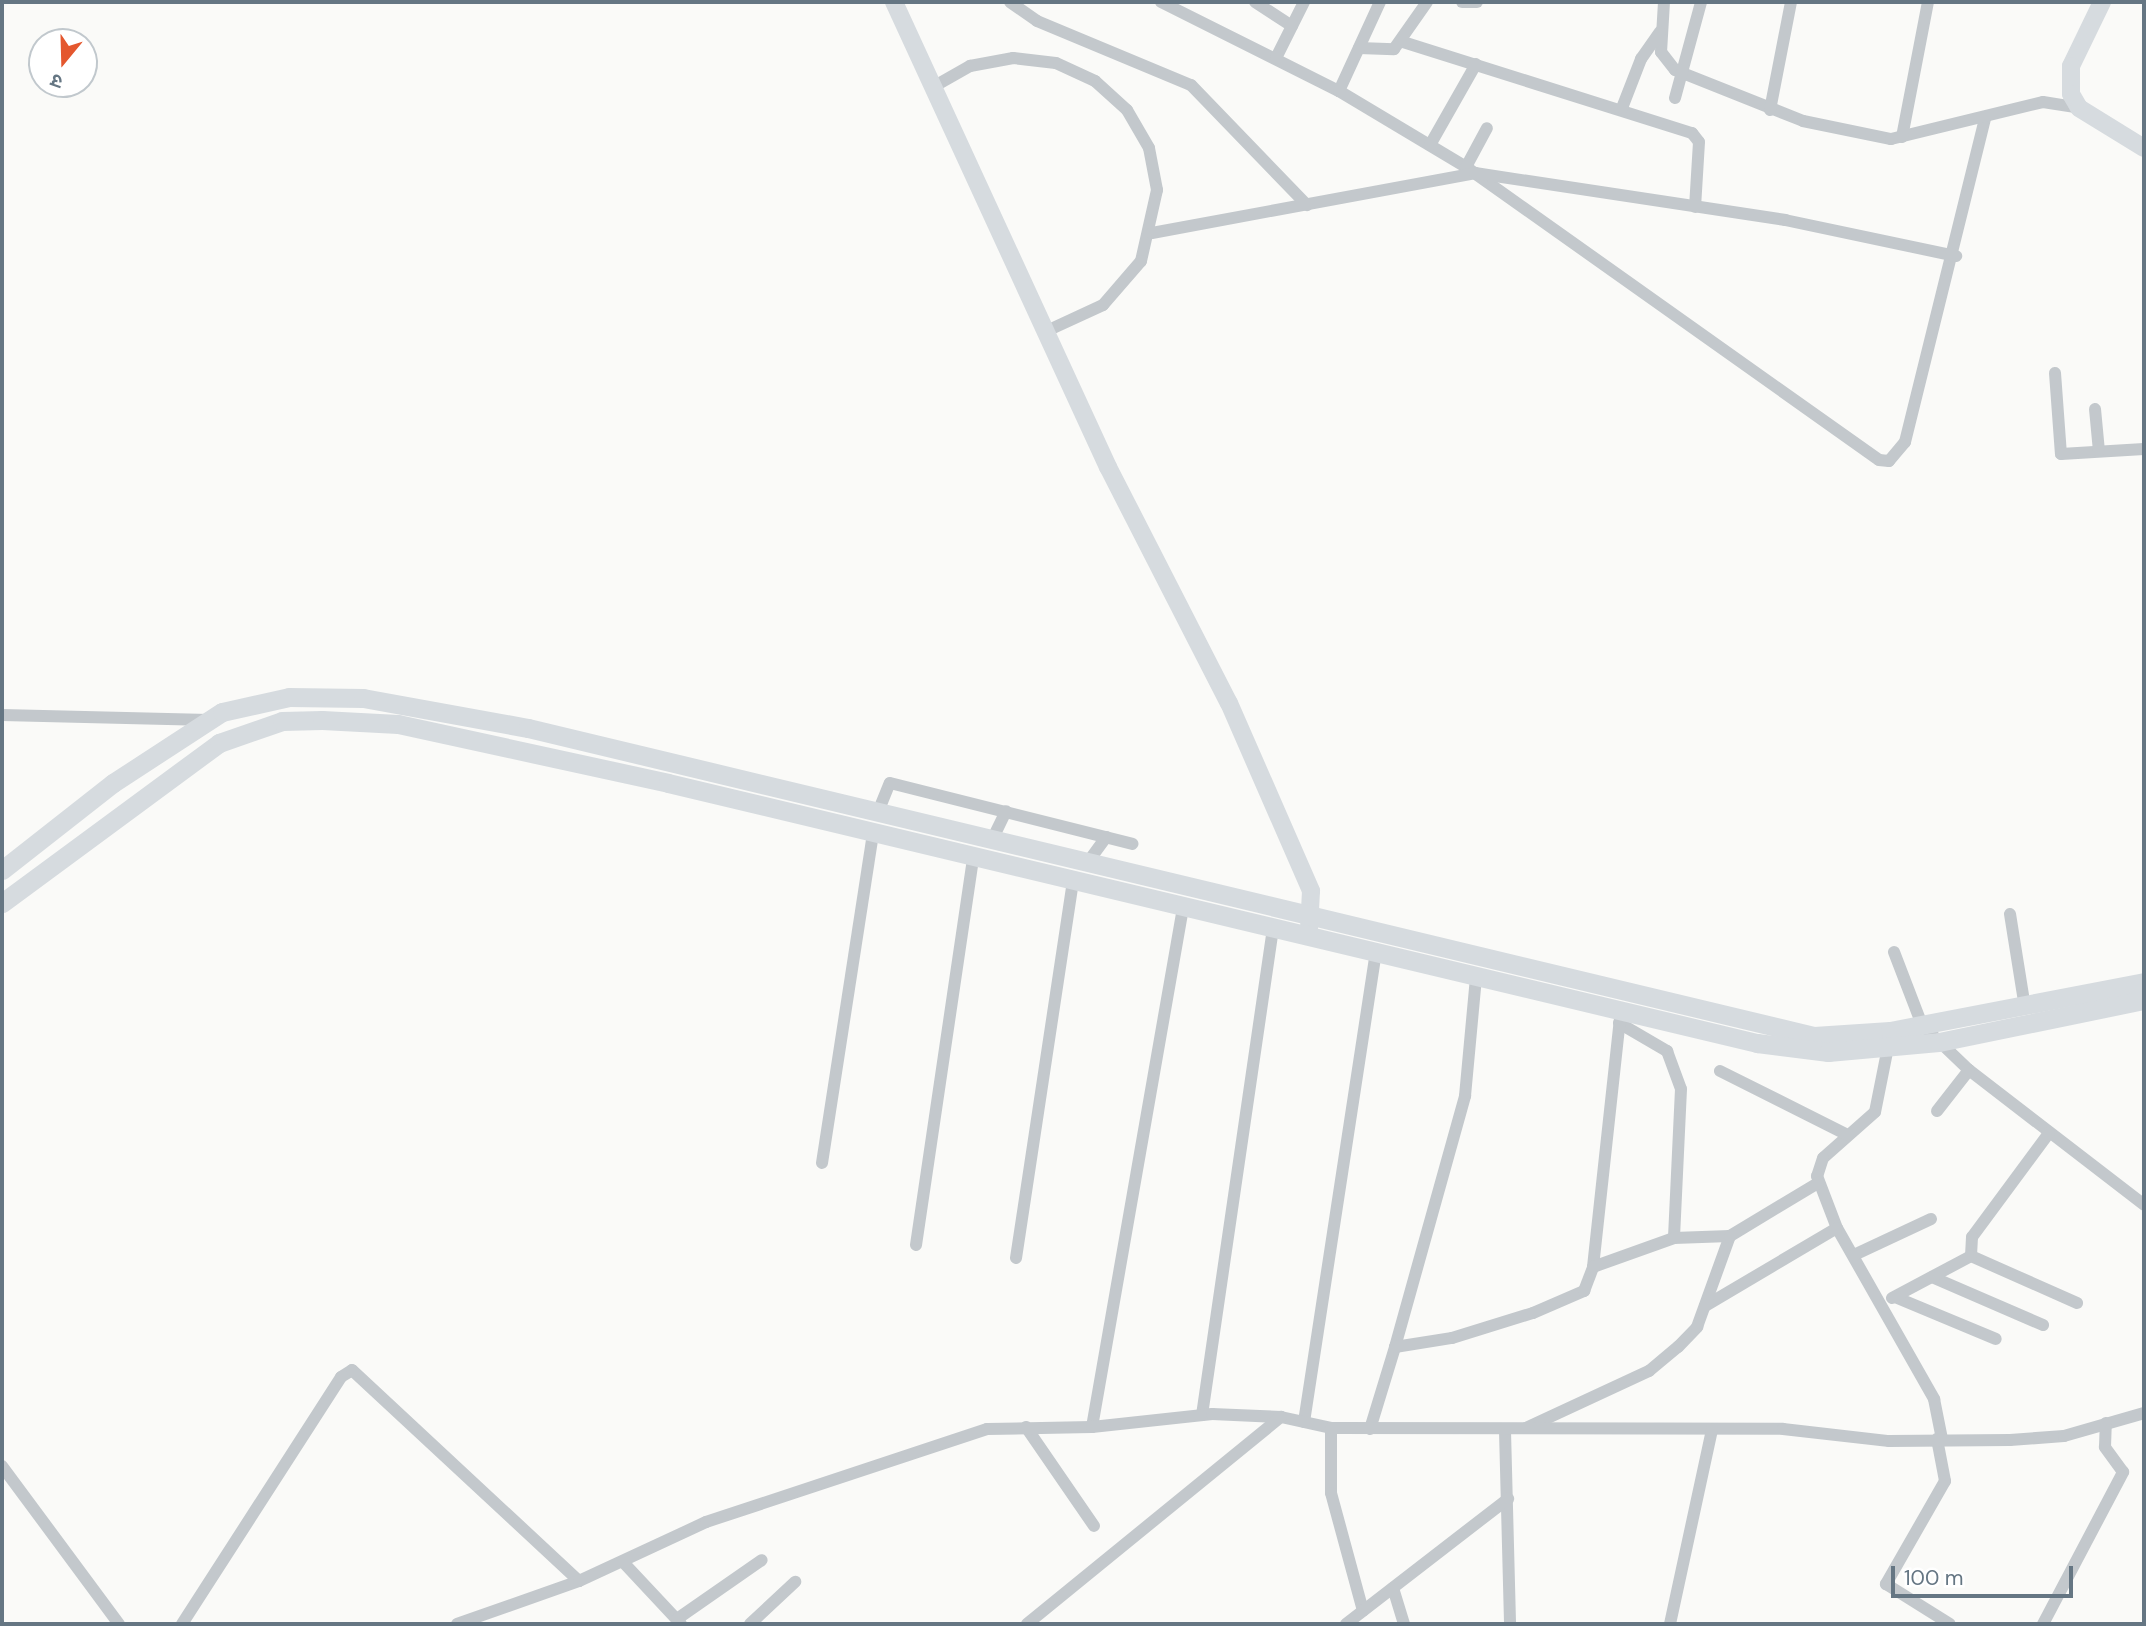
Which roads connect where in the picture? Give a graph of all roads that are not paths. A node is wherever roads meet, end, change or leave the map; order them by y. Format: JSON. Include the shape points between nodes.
{"nodes":[{"id":1,"x":894,"y":2,"type":"edge"},
{"id":2,"x":1010,"y":2,"type":"edge"},
{"id":3,"x":1161,"y":2,"type":"edge"},
{"id":4,"x":1255,"y":2,"type":"edge"},
{"id":5,"x":1304,"y":2,"type":"edge"},
{"id":6,"x":1380,"y":2,"type":"edge"},
{"id":7,"x":1427,"y":2,"type":"edge"},
{"id":8,"x":1462,"y":2,"type":"edge"},
{"id":9,"x":1477,"y":2,"type":"edge"},
{"id":10,"x":1664,"y":2,"type":"edge"},
{"id":11,"x":1701,"y":2,"type":"edge"},
{"id":12,"x":1791,"y":2,"type":"edge"},
{"id":13,"x":1928,"y":2,"type":"edge"},
{"id":14,"x":2096,"y":4,"type":"edge"},
{"id":15,"x":1292,"y":26,"type":"junction"},
{"id":16,"x":1660,"y":32,"type":"junction"},
{"id":17,"x":1403,"y":42,"type":"junction"},
{"id":18,"x":1359,"y":48,"type":"junction"},
{"id":19,"x":1276,"y":58,"type":"junction"},
{"id":20,"x":1476,"y":64,"type":"junction"},
{"id":21,"x":1683,"y":76,"type":"junction"},
{"id":22,"x":933,"y":88,"type":"junction"},
{"id":23,"x":1339,"y":91,"type":"junction"},
{"id":24,"x":1675,"y":98,"type":"dead end"},
{"id":25,"x":1622,"y":108,"type":"junction"},
{"id":26,"x":2079,"y":108,"type":"junction"},
{"id":27,"x":1770,"y":110,"type":"junction"},
{"id":28,"x":1985,"y":118,"type":"junction"},
{"id":29,"x":1487,"y":128,"type":"dead end"},
{"id":30,"x":1902,"y":137,"type":"junction"},
{"id":31,"x":1430,"y":145,"type":"junction"},
{"id":32,"x":2144,"y":148,"type":"edge"},
{"id":33,"x":1470,"y":170,"type":"junction"},
{"id":34,"x":1307,"y":205,"type":"junction"},
{"id":35,"x":1695,"y":207,"type":"junction"},
{"id":36,"x":1152,"y":233,"type":"junction"},
{"id":37,"x":1956,"y":256,"type":"junction"},
{"id":38,"x":1049,"y":330,"type":"junction"},
{"id":39,"x":2054,"y":373,"type":"dead end"},
{"id":40,"x":2095,"y":409,"type":"dead end"},
{"id":41,"x":2144,"y":449,"type":"edge"},
{"id":42,"x":2099,"y":451,"type":"junction"},
{"id":43,"x":2,"y":715,"type":"edge"},
{"id":44,"x":210,"y":720,"type":"junction"},
{"id":45,"x":1006,"y":811,"type":"junction"},
{"id":46,"x":878,"y":812,"type":"junction"},
{"id":47,"x":873,"y":834,"type":"junction"},
{"id":48,"x":1107,"y":837,"type":"junction"},
{"id":49,"x":992,"y":840,"type":"junction"},
{"id":50,"x":1132,"y":844,"type":"dead end"},
{"id":51,"x":1015,"y":845,"type":"junction"},
{"id":52,"x":973,"y":858,"type":"junction"},
{"id":53,"x":1088,"y":862,"type":"junction"},
{"id":54,"x":1010,"y":867,"type":"junction"},
{"id":55,"x":2,"y":870,"type":"edge"},
{"id":56,"x":1073,"y":883,"type":"junction"},
{"id":57,"x":2,"y":903,"type":"edge"},
{"id":58,"x":1183,"y":908,"type":"junction"},
{"id":59,"x":2010,"y":914,"type":"dead end"},
{"id":60,"x":1309,"y":928,"type":"junction"},
{"id":61,"x":1273,"y":931,"type":"junction"},
{"id":62,"x":1894,"y":952,"type":"dead end"},
{"id":63,"x":1376,"y":953,"type":"junction"},
{"id":64,"x":1476,"y":976,"type":"junction"},
{"id":65,"x":2144,"y":982,"type":"edge"},
{"id":66,"x":2144,"y":1000,"type":"edge"},
{"id":67,"x":2025,"y":1008,"type":"junction"},
{"id":68,"x":1620,"y":1016,"type":"junction"},
{"id":69,"x":1922,"y":1026,"type":"junction"},
{"id":70,"x":1939,"y":1042,"type":"junction"},
{"id":71,"x":1888,"y":1047,"type":"junction"},
{"id":72,"x":1969,"y":1070,"type":"junction"},
{"id":73,"x":1720,"y":1071,"type":"dead end"},
{"id":74,"x":1937,"y":1111,"type":"dead end"},
{"id":75,"x":2049,"y":1133,"type":"junction"},
{"id":76,"x":1848,"y":1135,"type":"junction"},
{"id":77,"x":822,"y":1163,"type":"dead end"},
{"id":78,"x":1818,"y":1183,"type":"junction"},
{"id":79,"x":2144,"y":1205,"type":"edge"},
{"id":80,"x":1931,"y":1219,"type":"dead end"},
{"id":81,"x":1837,"y":1228,"type":"junction"},
{"id":82,"x":1730,"y":1236,"type":"junction"},
{"id":83,"x":1674,"y":1238,"type":"junction"},
{"id":84,"x":916,"y":1245,"type":"dead end"},
{"id":85,"x":1854,"y":1255,"type":"junction"},
{"id":86,"x":1971,"y":1256,"type":"junction"},
{"id":87,"x":1016,"y":1258,"type":"dead end"},
{"id":88,"x":1593,"y":1267,"type":"junction"},
{"id":89,"x":1932,"y":1277,"type":"junction"},
{"id":90,"x":1889,"y":1299,"type":"junction"},
{"id":91,"x":2077,"y":1303,"type":"dead end"},
{"id":92,"x":1704,"y":1306,"type":"junction"},
{"id":93,"x":2043,"y":1325,"type":"dead end"},
{"id":94,"x":1996,"y":1339,"type":"dead end"},
{"id":95,"x":1395,"y":1347,"type":"junction"},
{"id":96,"x":2144,"y":1413,"type":"edge"},
{"id":97,"x":1202,"y":1415,"type":"junction"},
{"id":98,"x":1281,"y":1417,"type":"junction"},
{"id":99,"x":1304,"y":1422,"type":"junction"},
{"id":100,"x":2106,"y":1423,"type":"junction"},
{"id":101,"x":1026,"y":1427,"type":"junction"},
{"id":102,"x":1091,"y":1427,"type":"junction"},
{"id":103,"x":1331,"y":1428,"type":"junction"},
{"id":104,"x":1370,"y":1429,"type":"junction"},
{"id":105,"x":1712,"y":1429,"type":"junction"},
{"id":106,"x":1505,"y":1431,"type":"junction"},
{"id":107,"x":1520,"y":1431,"type":"junction"},
{"id":108,"x":1939,"y":1439,"type":"junction"},
{"id":109,"x":2,"y":1466,"type":"edge"},
{"id":110,"x":1508,"y":1499,"type":"junction"},
{"id":111,"x":1094,"y":1526,"type":"dead end"},
{"id":112,"x":762,"y":1560,"type":"dead end"},
{"id":113,"x":623,"y":1562,"type":"junction"},
{"id":114,"x":579,"y":1581,"type":"junction"},
{"id":115,"x":795,"y":1582,"type":"dead end"},
{"id":116,"x":1393,"y":1588,"type":"junction"},
{"id":117,"x":1363,"y":1611,"type":"junction"},
{"id":118,"x":679,"y":1622,"type":"edge"},
{"id":119,"x":119,"y":1624,"type":"edge"},
{"id":120,"x":182,"y":1624,"type":"edge"},
{"id":121,"x":457,"y":1624,"type":"edge"},
{"id":122,"x":750,"y":1624,"type":"edge"},
{"id":123,"x":1027,"y":1624,"type":"edge"},
{"id":124,"x":1346,"y":1624,"type":"edge"},
{"id":125,"x":1404,"y":1624,"type":"edge"},
{"id":126,"x":1510,"y":1624,"type":"edge"},
{"id":127,"x":1670,"y":1624,"type":"edge"},
{"id":128,"x":1950,"y":1624,"type":"edge"},
{"id":129,"x":2043,"y":1624,"type":"edge"}],
"edges":[{"from":1,"to":22,"type":"street"},
{"from":2,"to":34,"type":"street","via":[[1037,21],[1191,85]]},
{"from":3,"to":19,"type":"street"},
{"from":4,"to":15,"type":"street"},
{"from":5,"to":15,"type":"street"},
{"from":6,"to":18,"type":"street"},
{"from":7,"to":17,"type":"street"},
{"from":8,"to":9,"type":"street"},
{"from":10,"to":16,"type":"street"},
{"from":11,"to":21,"type":"street"},
{"from":12,"to":27,"type":"street"},
{"from":13,"to":30,"type":"street"},
{"from":14,"to":26,"type":"street","via":[[2071,66]]},
{"from":15,"to":19,"type":"street"},
{"from":16,"to":21,"type":"street","via":[[1665,59]]},
{"from":16,"to":25,"type":"street","via":[[1641,59]]},
{"from":17,"to":18,"type":"street","via":[[1381,53]]},
{"from":17,"to":20,"type":"street"},
{"from":18,"to":23,"type":"street"},
{"from":19,"to":23,"type":"street"},
{"from":20,"to":25,"type":"street"},
{"from":20,"to":31,"type":"street"},
{"from":21,"to":24,"type":"street"},
{"from":21,"to":27,"type":"street"},
{"from":22,"to":36,"type":"street","via":[[970,66],[1013,58],[1056,63],[1096,81],[1127,110],[1149,148],[1157,190]]},
{"from":22,"to":38,"type":"street"},
{"from":23,"to":31,"type":"street"},
{"from":25,"to":35,"type":"street","via":[[1697,136]]},
{"from":26,"to":28,"type":"street","via":[[2043,102]]},
{"from":26,"to":32,"type":"street"},
{"from":27,"to":30,"type":"street","via":[[1866,136]]},
{"from":28,"to":30,"type":"street"},
{"from":28,"to":37,"type":"street"},
{"from":29,"to":33,"type":"street"},
{"from":31,"to":33,"type":"street"},
{"from":33,"to":34,"type":"street"},
{"from":33,"to":35,"type":"street"},
{"from":33,"to":37,"type":"street","via":[[1879,460],[1889,461],[1905,442]]},
{"from":34,"to":36,"type":"street"},
{"from":35,"to":37,"type":"street"},
{"from":36,"to":38,"type":"street","via":[[1135,269],[1103,305]]},
{"from":38,"to":60,"type":"street","via":[[1108,467],[1229,703],[1311,891]]},
{"from":39,"to":42,"type":"street","via":[[2058,452]]},
{"from":40,"to":42,"type":"street"},
{"from":41,"to":42,"type":"street"},
{"from":43,"to":44,"type":"street"},
{"from":44,"to":46,"type":"main road","via":[[257,701],[289,697],[404,703]]},
{"from":44,"to":55,"type":"main road","via":[[113,783]]},
{"from":45,"to":46,"type":"street","via":[[890,783]]},
{"from":45,"to":48,"type":"street"},
{"from":45,"to":49,"type":"street"},
{"from":46,"to":49,"type":"main road"},
{"from":47,"to":52,"type":"main road"},
{"from":47,"to":57,"type":"main road","via":[[398,724],[282,720],[219,743]]},
{"from":47,"to":77,"type":"street"},
{"from":48,"to":50,"type":"street"},
{"from":48,"to":53,"type":"street"},
{"from":49,"to":51,"type":"main road"},
{"from":51,"to":53,"type":"main road"},
{"from":51,"to":54,"type":"main road"},
{"from":52,"to":54,"type":"main road"},
{"from":52,"to":84,"type":"street"},
{"from":53,"to":60,"type":"main road"},
{"from":54,"to":56,"type":"main road"},
{"from":56,"to":58,"type":"main road"},
{"from":56,"to":87,"type":"street"},
{"from":58,"to":61,"type":"main road"},
{"from":58,"to":102,"type":"street"},
{"from":59,"to":67,"type":"street"},
{"from":60,"to":61,"type":"main road"},
{"from":60,"to":63,"type":"main road"},
{"from":60,"to":69,"type":"main road","via":[[1448,952],[1814,1036]]},
{"from":61,"to":97,"type":"street"},
{"from":62,"to":69,"type":"street"},
{"from":63,"to":64,"type":"main road"},
{"from":63,"to":99,"type":"street"},
{"from":64,"to":68,"type":"main road"},
{"from":64,"to":95,"type":"street","via":[[1465,1096]]},
{"from":65,"to":67,"type":"main road"},
{"from":66,"to":70,"type":"main road"},
{"from":67,"to":69,"type":"main road"},
{"from":68,"to":71,"type":"main road","via":[[1828,1052]]},
{"from":68,"to":83,"type":"street","via":[[1667,1051],[1681,1089]]},
{"from":68,"to":88,"type":"street"},
{"from":69,"to":70,"type":"street"},
{"from":70,"to":71,"type":"main road"},
{"from":70,"to":72,"type":"street"},
{"from":71,"to":76,"type":"street","via":[[1875,1112]]},
{"from":72,"to":74,"type":"street"},
{"from":72,"to":75,"type":"street"},
{"from":73,"to":76,"type":"street"},
{"from":75,"to":79,"type":"street"},
{"from":75,"to":86,"type":"street","via":[[1972,1237]]},
{"from":76,"to":78,"type":"street","via":[[1823,1158]]},
{"from":78,"to":81,"type":"street"},
{"from":78,"to":82,"type":"street"},
{"from":80,"to":85,"type":"street"},
{"from":81,"to":85,"type":"street"},
{"from":81,"to":92,"type":"street"},
{"from":82,"to":83,"type":"street"},
{"from":82,"to":92,"type":"street"},
{"from":83,"to":88,"type":"street"},
{"from":85,"to":90,"type":"street"},
{"from":86,"to":89,"type":"street"},
{"from":86,"to":91,"type":"street"},
{"from":88,"to":95,"type":"street","via":[[1584,1291],[1533,1313],[1452,1338]]},
{"from":89,"to":90,"type":"street"},
{"from":89,"to":93,"type":"street"},
{"from":90,"to":94,"type":"street"},
{"from":90,"to":108,"type":"street","via":[[1934,1399]]},
{"from":92,"to":107,"type":"street","via":[[1697,1327],[1649,1371]]},
{"from":95,"to":104,"type":"street"},
{"from":96,"to":100,"type":"street"},
{"from":97,"to":98,"type":"street"},
{"from":97,"to":102,"type":"street"},
{"from":98,"to":99,"type":"street"},
{"from":98,"to":123,"type":"street"},
{"from":99,"to":103,"type":"street"},
{"from":100,"to":108,"type":"street","via":[[2064,1436]]},
{"from":100,"to":129,"type":"street","via":[[2105,1447],[2123,1472]]},
{"from":101,"to":102,"type":"street"},
{"from":101,"to":111,"type":"street"},
{"from":101,"to":113,"type":"street","via":[[987,1429],[770,1501]]},
{"from":103,"to":104,"type":"street"},
{"from":103,"to":117,"type":"street","via":[[1331,1493]]},
{"from":104,"to":106,"type":"street"},
{"from":105,"to":107,"type":"street"},
{"from":105,"to":108,"type":"street"},
{"from":105,"to":127,"type":"street"},
{"from":106,"to":107,"type":"street"},
{"from":106,"to":110,"type":"street"},
{"from":108,"to":128,"type":"street","via":[[1945,1481],[1886,1584]]},
{"from":109,"to":119,"type":"street"},
{"from":110,"to":116,"type":"street"},
{"from":110,"to":126,"type":"street"},
{"from":112,"to":118,"type":"street"},
{"from":113,"to":114,"type":"street"},
{"from":113,"to":118,"type":"street"},
{"from":114,"to":120,"type":"street","via":[[352,1370],[341,1377]]},
{"from":114,"to":121,"type":"street"},
{"from":115,"to":122,"type":"street"},
{"from":116,"to":117,"type":"street"},
{"from":116,"to":125,"type":"street"},
{"from":117,"to":124,"type":"street"}]}
